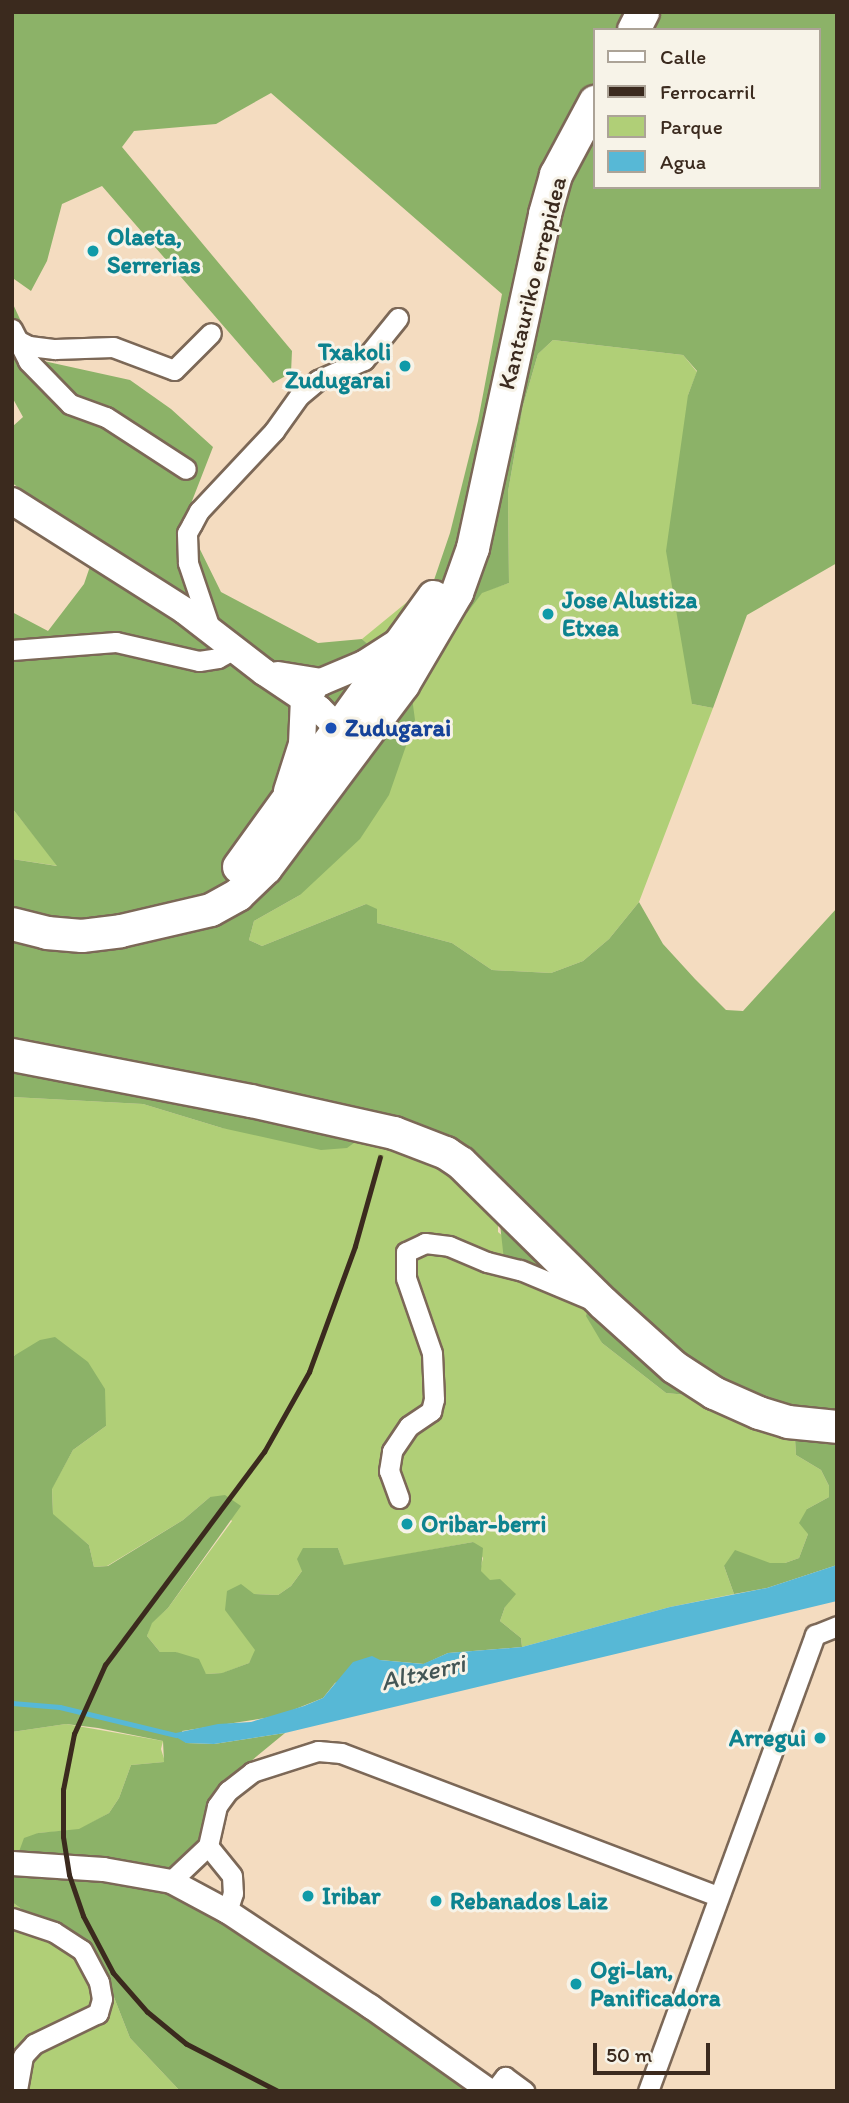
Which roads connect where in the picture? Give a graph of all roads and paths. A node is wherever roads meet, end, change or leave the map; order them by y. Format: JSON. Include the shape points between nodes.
{"nodes":[{"id":1,"x":643,"y":12,"type":"edge"},
{"id":2,"x":635,"y":28,"type":"edge"},
{"id":3,"x":594,"y":104,"type":"edge"},
{"id":4,"x":398,"y":318,"type":"dead end"},
{"id":5,"x":211,"y":332,"type":"dead end"},
{"id":6,"x":15,"y":335,"type":"edge"},
{"id":7,"x":186,"y":469,"type":"dead end"},
{"id":8,"x":12,"y":501,"type":"edge"},
{"id":9,"x":211,"y":631,"type":"junction"},
{"id":10,"x":419,"y":638,"type":"junction"},
{"id":11,"x":234,"y":649,"type":"junction"},
{"id":12,"x":12,"y":650,"type":"edge"},
{"id":13,"x":309,"y":698,"type":"junction"},
{"id":14,"x":336,"y":732,"type":"junction"},
{"id":15,"x":289,"y":818,"type":"junction"},
{"id":16,"x":12,"y":924,"type":"edge"},
{"id":17,"x":12,"y":1055,"type":"edge"},
{"id":18,"x":603,"y":1303,"type":"junction"},
{"id":19,"x":837,"y":1427,"type":"edge"},
{"id":20,"x":399,"y":1498,"type":"dead end"},
{"id":21,"x":837,"y":1626,"type":"edge"},
{"id":22,"x":208,"y":1846,"type":"junction"},
{"id":23,"x":12,"y":1863,"type":"edge"},
{"id":24,"x":171,"y":1881,"type":"junction"},
{"id":25,"x":718,"y":1896,"type":"junction"},
{"id":26,"x":227,"y":1911,"type":"junction"},
{"id":27,"x":12,"y":1918,"type":"edge"},
{"id":28,"x":17,"y":2091,"type":"edge"},
{"id":29,"x":492,"y":2091,"type":"edge"},
{"id":30,"x":524,"y":2091,"type":"edge"},
{"id":31,"x":648,"y":2091,"type":"edge"}],
"edges":[{"from":1,"to":2,"type":"highway"},
{"from":3,"to":10,"type":"highway","name":"Kantauriko errepidea","via":[[556,176],[488,470]]},
{"from":4,"to":9,"type":"street","via":[[364,360],[318,380],[299,396],[274,431],[199,511],[187,533],[188,563]]},
{"from":5,"to":6,"type":"street","via":[[174,370],[113,347],[29,346]]},
{"from":6,"to":7,"type":"street","via":[[28,361],[70,404],[106,417]]},
{"from":8,"to":9,"type":"main road"},
{"from":9,"to":11,"type":"main road"},
{"from":10,"to":13,"type":"main road","via":[[388,650]]},
{"from":10,"to":14,"type":"highway","via":[[363,722]]},
{"from":10,"to":15,"type":"highway","via":[[403,685]]},
{"from":11,"to":12,"type":"street","via":[[207,661],[116,642]]},
{"from":11,"to":13,"type":"main road"},
{"from":13,"to":14,"type":"main road","via":[[324,730]]},
{"from":13,"to":15,"type":"main road"},
{"from":14,"to":15,"type":"highway","via":[[341,744],[338,757]]},
{"from":15,"to":16,"type":"highway","via":[[266,868],[238,895],[211,910],[82,936]]},
{"from":17,"to":18,"type":"highway","via":[[251,1101],[394,1133],[429,1146],[461,1163]]},
{"from":18,"to":19,"type":"highway","via":[[674,1367],[714,1393],[788,1422]]},
{"from":18,"to":20,"type":"street","via":[[449,1246],[425,1243],[406,1252],[407,1278],[432,1353],[434,1399],[431,1411],[409,1426],[392,1451],[389,1471]]},
{"from":21,"to":25,"type":"street","via":[[815,1635]]},
{"from":22,"to":24,"type":"street"},
{"from":22,"to":25,"type":"street","via":[[217,1806],[228,1791],[252,1772],[318,1751],[353,1758]]},
{"from":22,"to":26,"type":"street","via":[[232,1876]]},
{"from":23,"to":24,"type":"street","via":[[103,1869]]},
{"from":24,"to":26,"type":"street"},
{"from":25,"to":31,"type":"street"},
{"from":26,"to":29,"type":"street"},
{"from":27,"to":28,"type":"street","via":[[54,1932],[82,1950],[99,1982],[102,1999],[98,2012],[34,2044],[23,2056]]},
{"from":29,"to":30,"type":"street","via":[[505,2077]]}]}
